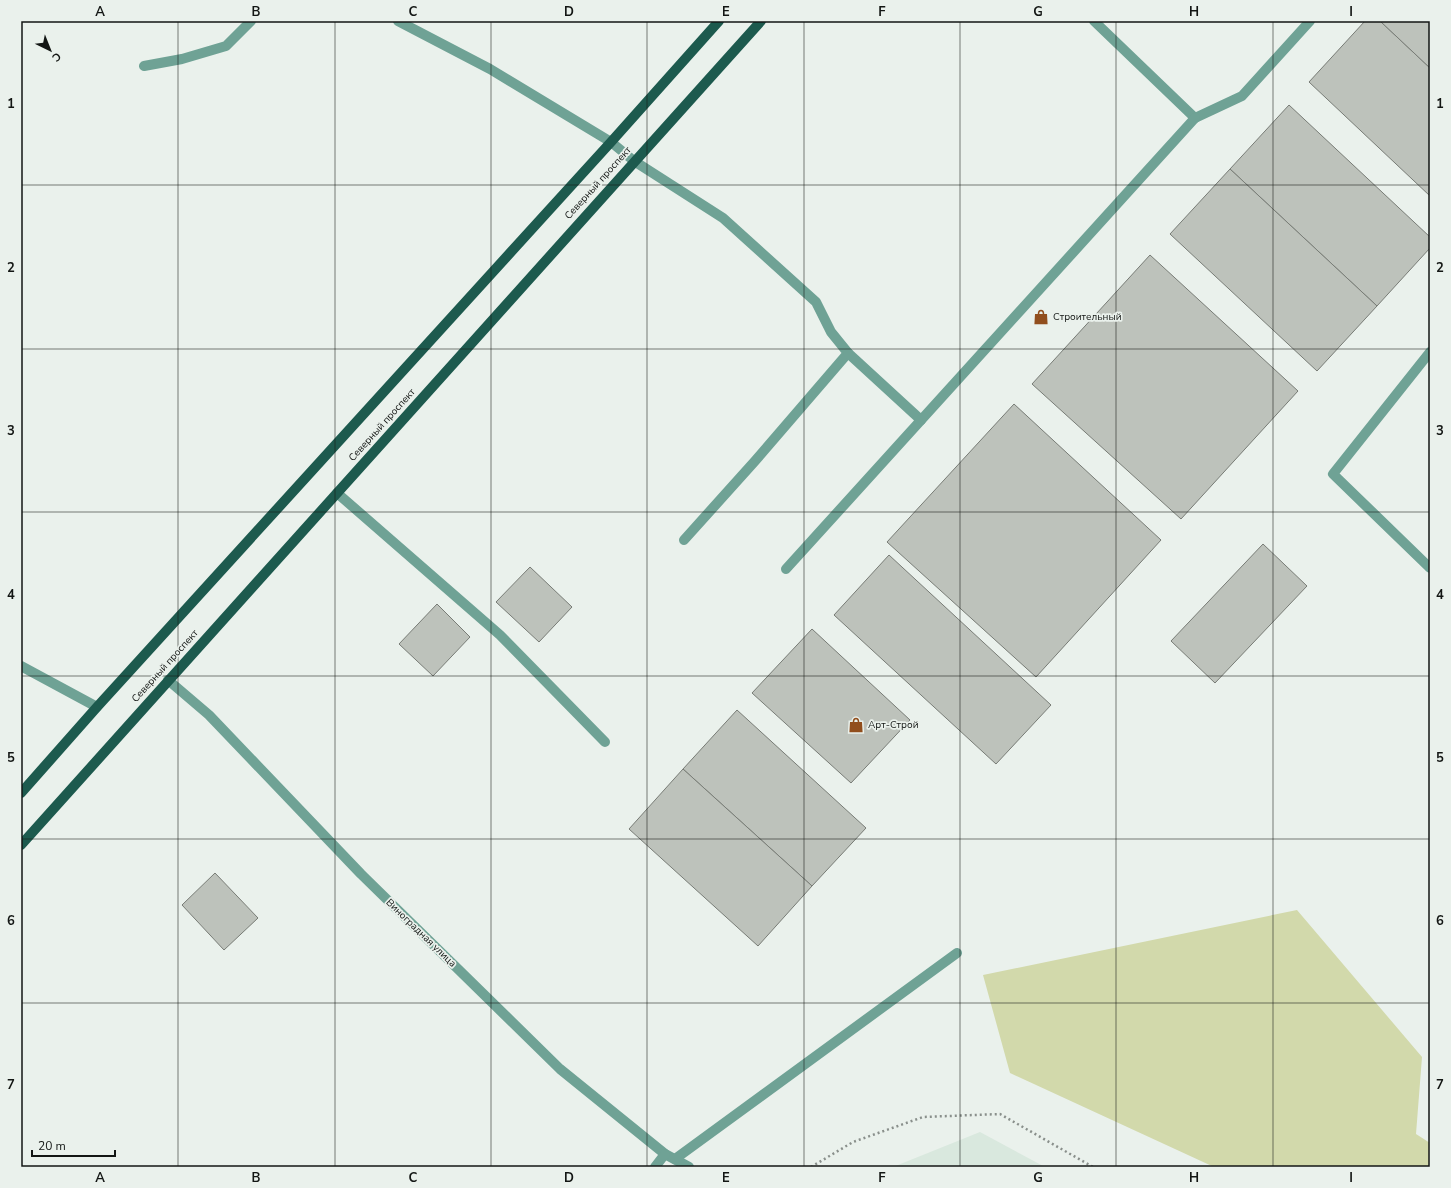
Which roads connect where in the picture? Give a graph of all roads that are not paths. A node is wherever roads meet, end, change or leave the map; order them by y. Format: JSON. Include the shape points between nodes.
{"nodes":[{"id":1,"x":251,"y":21,"type":"edge"},
{"id":2,"x":398,"y":21,"type":"edge"},
{"id":3,"x":719,"y":21,"type":"edge"},
{"id":4,"x":761,"y":21,"type":"edge"},
{"id":5,"x":1094,"y":21,"type":"edge"},
{"id":6,"x":1310,"y":21,"type":"edge"},
{"id":7,"x":144,"y":66,"type":"dead end"},
{"id":8,"x":1195,"y":118,"type":"junction"},
{"id":9,"x":611,"y":142,"type":"junction"},
{"id":10,"x":634,"y":161,"type":"junction"},
{"id":11,"x":1430,"y":352,"type":"edge"},
{"id":12,"x":848,"y":353,"type":"junction"},
{"id":13,"x":921,"y":420,"type":"junction"},
{"id":14,"x":337,"y":492,"type":"junction"},
{"id":15,"x":684,"y":540,"type":"dead end"},
{"id":16,"x":1430,"y":568,"type":"edge"},
{"id":17,"x":786,"y":569,"type":"dead end"},
{"id":18,"x":21,"y":666,"type":"edge"},
{"id":19,"x":168,"y":680,"type":"junction"},
{"id":20,"x":97,"y":707,"type":"junction"},
{"id":21,"x":605,"y":742,"type":"dead end"},
{"id":22,"x":21,"y":793,"type":"edge"},
{"id":23,"x":21,"y":845,"type":"edge"},
{"id":24,"x":957,"y":953,"type":"dead end"},
{"id":25,"x":665,"y":1154,"type":"junction"},
{"id":26,"x":675,"y":1159,"type":"junction"},
{"id":27,"x":655,"y":1167,"type":"edge"},
{"id":28,"x":690,"y":1167,"type":"edge"}],
"edges":[{"from":1,"to":7,"type":"street","via":[[226,46],[182,59]]},
{"from":2,"to":9,"type":"street","via":[[490,69]]},
{"from":3,"to":9,"type":"main road","name":"Северный проспект"},
{"from":4,"to":10,"type":"main road","name":"Северный проспект"},
{"from":5,"to":8,"type":"street"},
{"from":6,"to":8,"type":"street","via":[[1242,96]]},
{"from":8,"to":13,"type":"street"},
{"from":9,"to":10,"type":"street"},
{"from":9,"to":20,"type":"main road","name":"Северный проспект"},
{"from":10,"to":12,"type":"street","via":[[724,218],[816,302],[831,332]]},
{"from":10,"to":14,"type":"main road","name":"Северный проспект"},
{"from":11,"to":16,"type":"street","via":[[1333,474]]},
{"from":12,"to":13,"type":"street"},
{"from":12,"to":15,"type":"street"},
{"from":13,"to":17,"type":"street"},
{"from":14,"to":19,"type":"main road","name":"Северный проспект"},
{"from":14,"to":21,"type":"street","via":[[500,635]]},
{"from":18,"to":20,"type":"street"},
{"from":19,"to":23,"type":"main road","name":"Северный проспект"},
{"from":19,"to":25,"type":"street","name":"Виноградная улица","via":[[209,716],[361,874],[560,1068]]},
{"from":20,"to":22,"type":"main road","name":"Северный проспект"},
{"from":24,"to":26,"type":"street"},
{"from":25,"to":26,"type":"street","name":"Виноградная улица"},
{"from":25,"to":27,"type":"street"},
{"from":26,"to":28,"type":"street","name":"Виноградная улица"}]}
